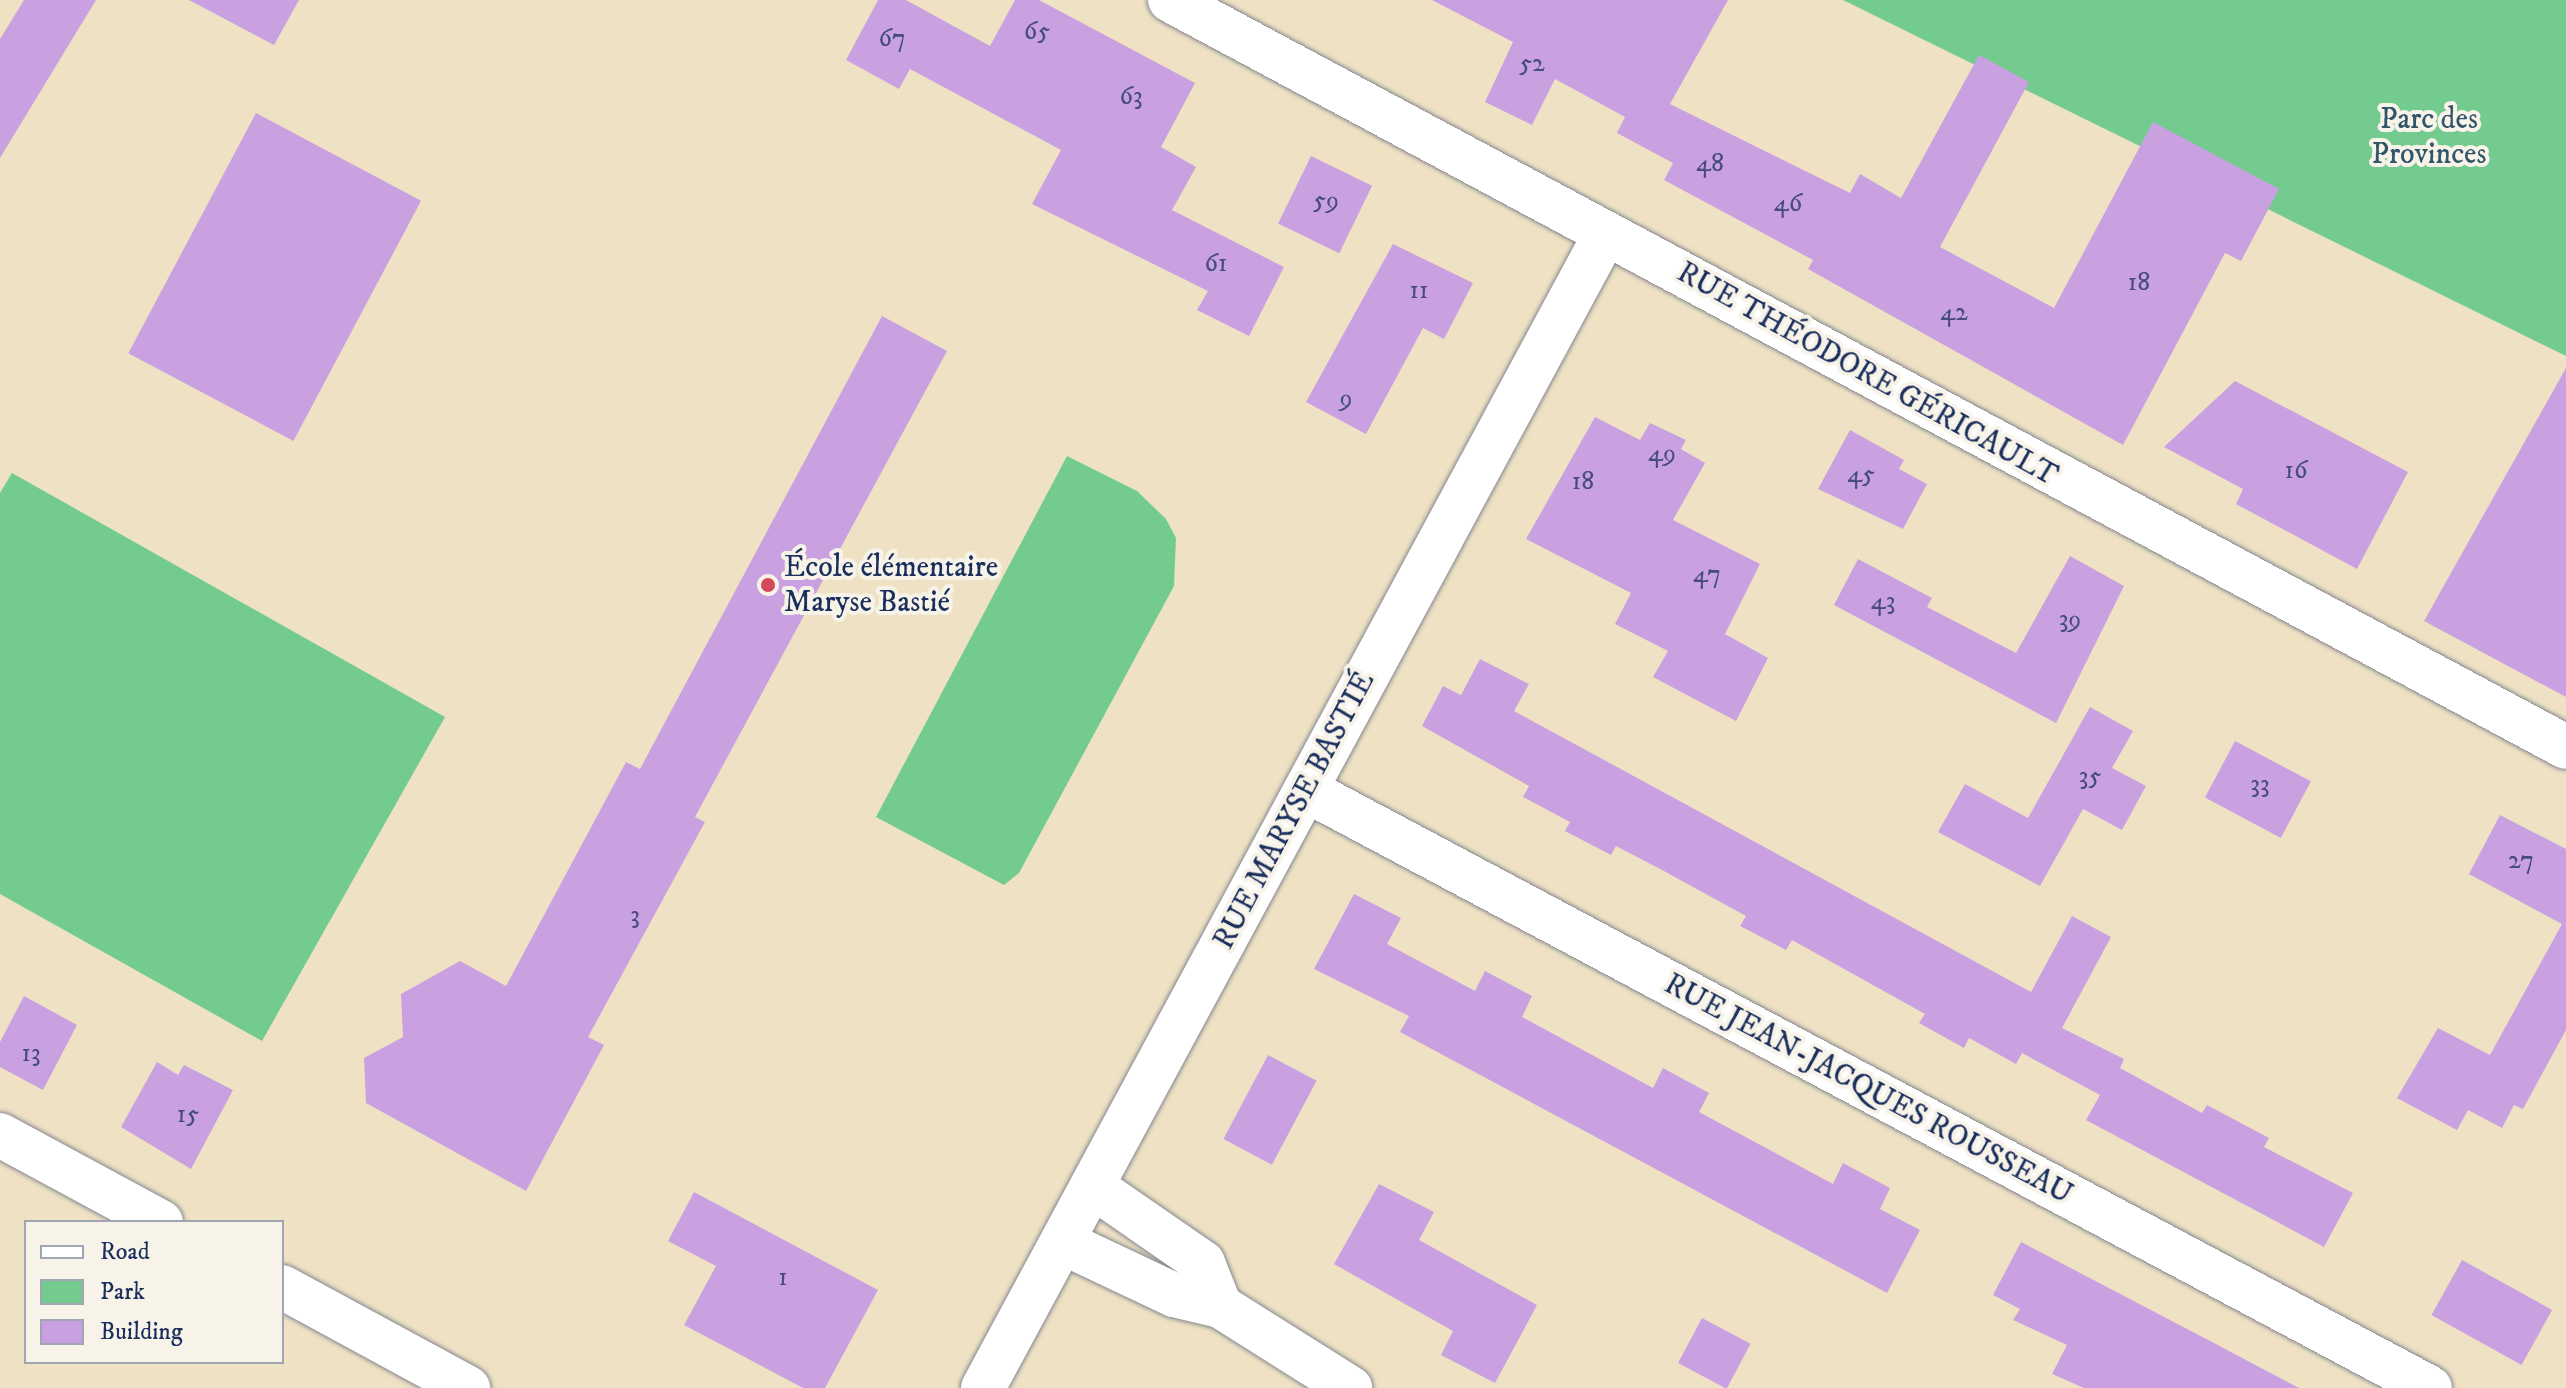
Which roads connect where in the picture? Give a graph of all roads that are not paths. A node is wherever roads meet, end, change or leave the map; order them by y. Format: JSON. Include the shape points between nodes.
{"nodes":[{"id":1,"x":1170,"y":0,"type":"edge"},
{"id":2,"x":1606,"y":233,"type":"junction"},
{"id":3,"x":2566,"y":747,"type":"edge"},
{"id":4,"x":1306,"y":790,"type":"junction"},
{"id":5,"x":0,"y":1135,"type":"edge"},
{"id":6,"x":1092,"y":1186,"type":"junction"},
{"id":7,"x":157,"y":1220,"type":"edge"},
{"id":8,"x":1062,"y":1242,"type":"junction"},
{"id":9,"x":284,"y":1288,"type":"edge"},
{"id":10,"x":1220,"y":1306,"type":"junction"},
{"id":11,"x":2417,"y":1386,"type":"edge"},
{"id":12,"x":468,"y":1388,"type":"edge"},
{"id":13,"x":983,"y":1388,"type":"edge"},
{"id":14,"x":1350,"y":1388,"type":"edge"}],
"edges":[{"from":1,"to":2,"type":"street","name":"RUE THÉODORE GÉRICAULT"},
{"from":2,"to":3,"type":"street","name":"RUE THÉODORE GÉRICAULT"},
{"from":2,"to":4,"type":"street","name":"RUE MARYSE BASTIÉ"},
{"from":4,"to":6,"type":"street","name":"RUE MARYSE BASTIÉ"},
{"from":4,"to":11,"type":"street","name":"RUE JEAN-JACQUES ROUSSEAU"},
{"from":5,"to":7,"type":"street"},
{"from":6,"to":8,"type":"street","name":"RUE MARYSE BASTIÉ"},
{"from":6,"to":10,"type":"street","via":[[1203,1263]]},
{"from":8,"to":10,"type":"street","via":[[1174,1295]]},
{"from":8,"to":13,"type":"street","name":"RUE MARYSE BASTIÉ"},
{"from":9,"to":12,"type":"street"},
{"from":10,"to":14,"type":"street"}]}
